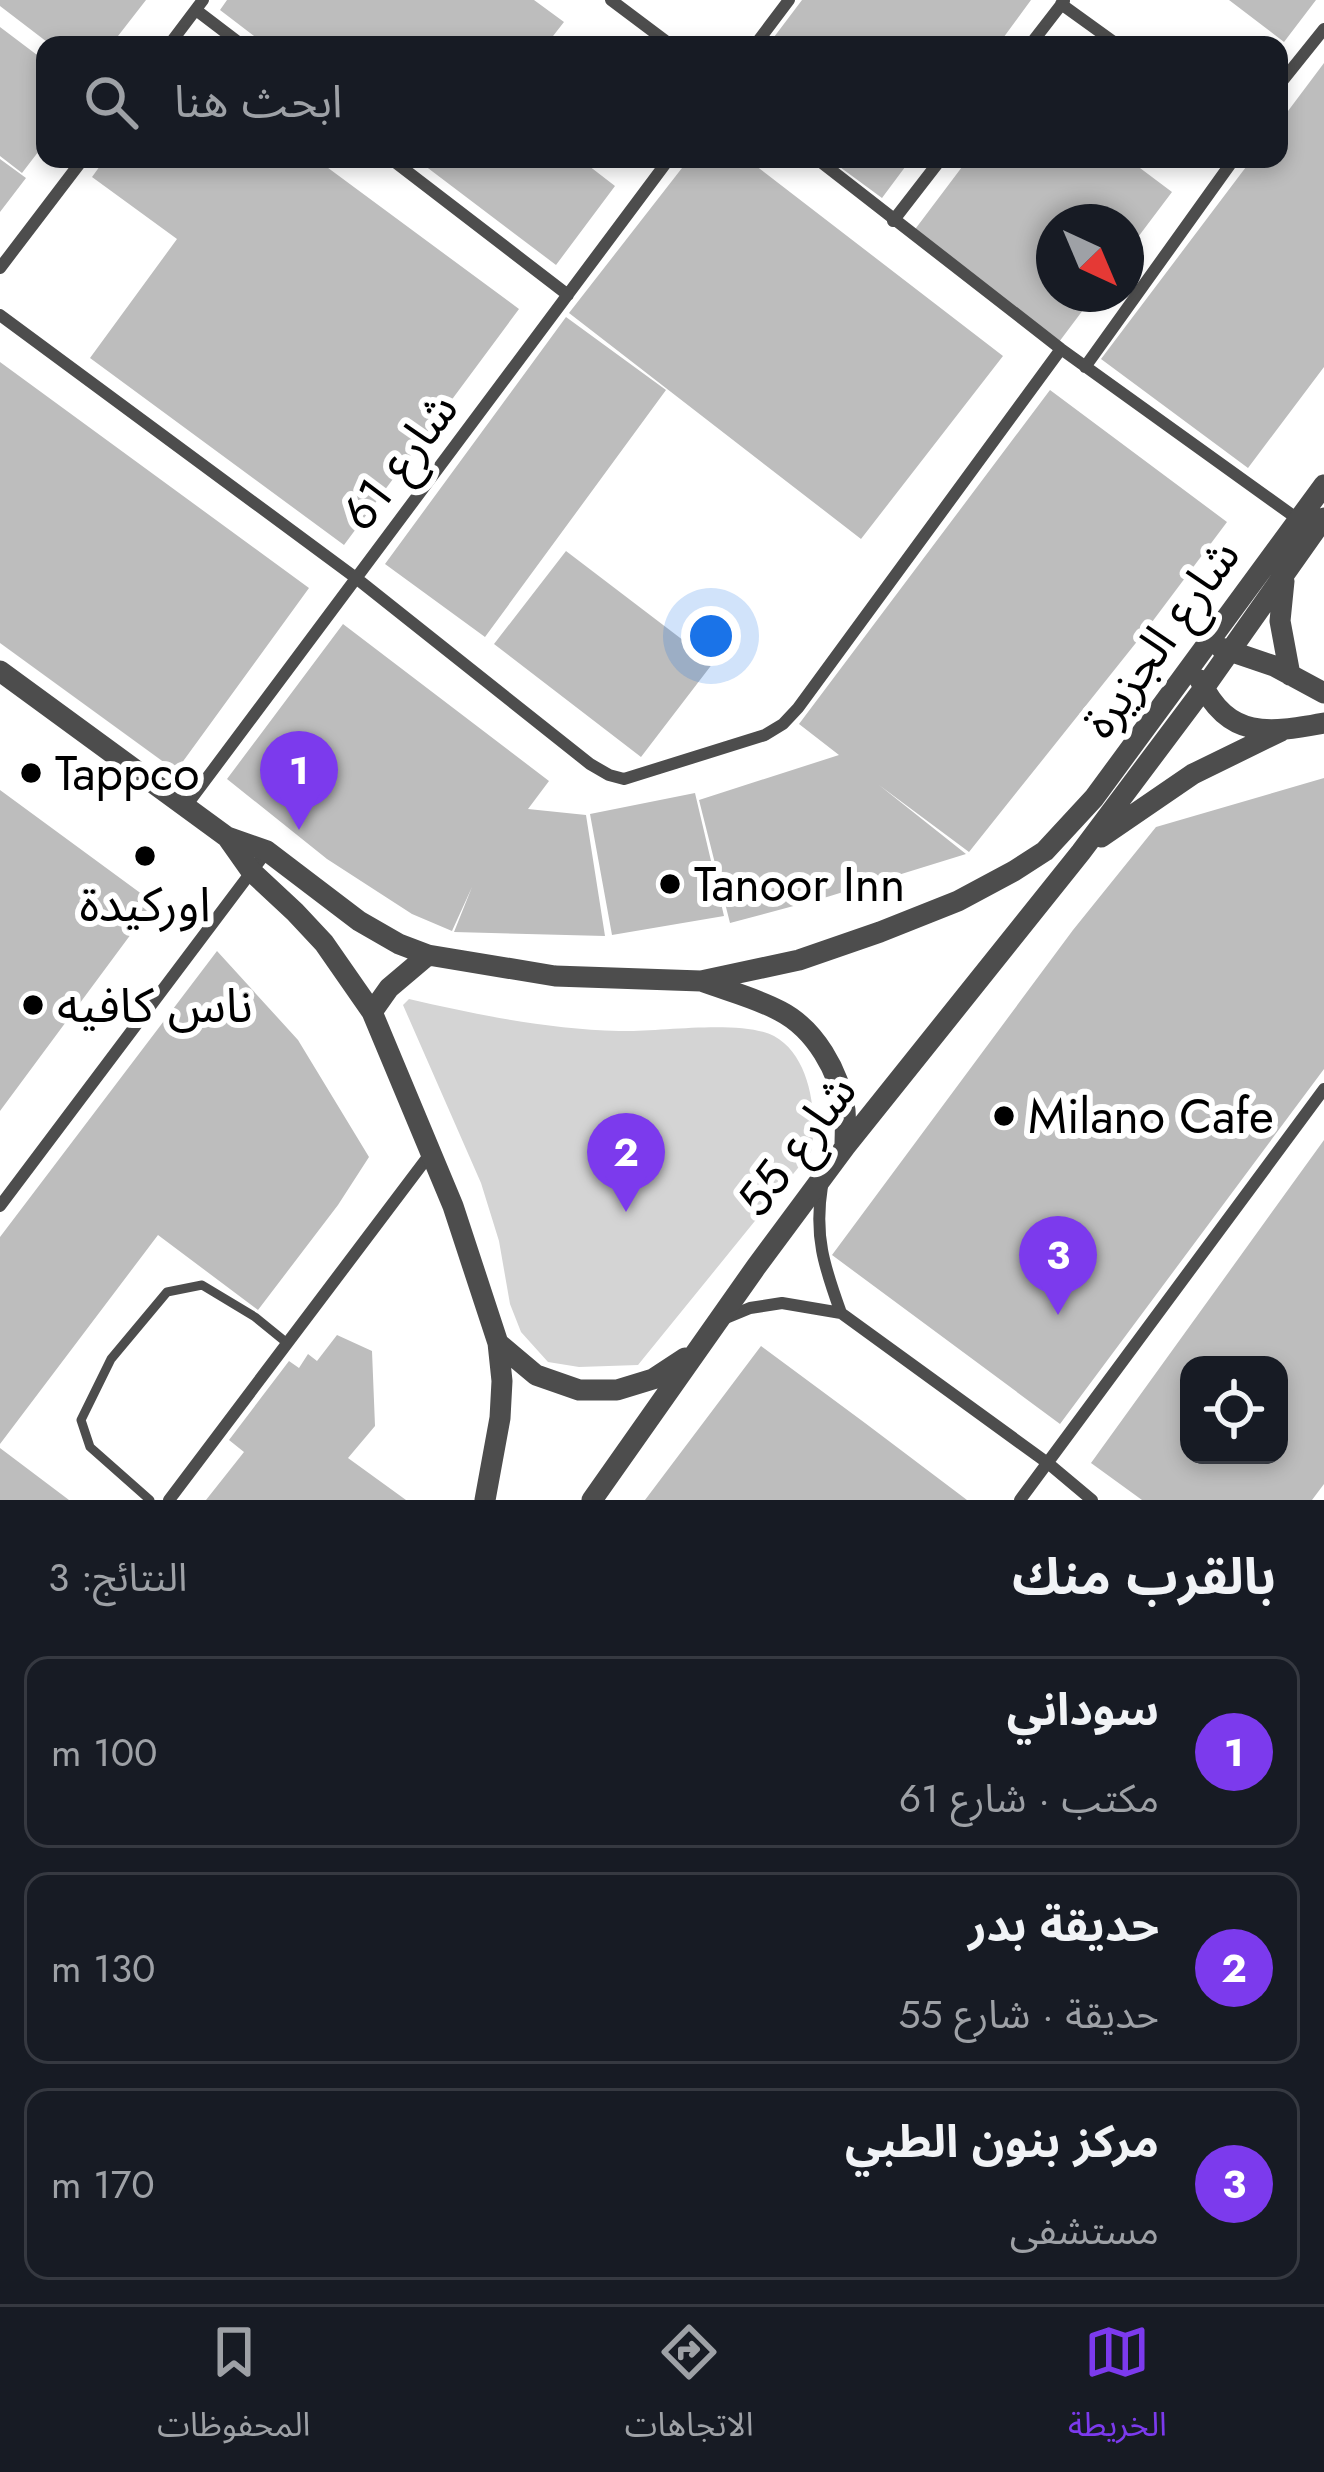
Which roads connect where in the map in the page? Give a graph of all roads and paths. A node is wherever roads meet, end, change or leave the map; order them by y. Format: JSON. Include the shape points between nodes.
{"nodes":[{"id":1,"x":611,"y":0,"type":"edge"},
{"id":2,"x":789,"y":0,"type":"edge"},
{"id":3,"x":1063,"y":2,"type":"edge"},
{"id":4,"x":200,"y":5,"type":"edge"},
{"id":5,"x":1324,"y":29,"type":"edge"},
{"id":6,"x":176,"y":36,"type":"edge"},
{"id":7,"x":233,"y":36,"type":"edge"},
{"id":8,"x":659,"y":36,"type":"edge"},
{"id":9,"x":762,"y":36,"type":"edge"},
{"id":10,"x":1037,"y":36,"type":"edge"},
{"id":11,"x":1106,"y":36,"type":"edge"},
{"id":12,"x":1288,"y":74,"type":"edge"},
{"id":13,"x":76,"y":168,"type":"edge"},
{"id":14,"x":403,"y":168,"type":"edge"},
{"id":15,"x":662,"y":168,"type":"edge"},
{"id":16,"x":828,"y":168,"type":"edge"},
{"id":17,"x":934,"y":168,"type":"edge"},
{"id":18,"x":1228,"y":168,"type":"edge"},
{"id":19,"x":893,"y":221,"type":"junction"},
{"id":20,"x":0,"y":268,"type":"edge"},
{"id":21,"x":568,"y":295,"type":"junction"},
{"id":22,"x":0,"y":315,"type":"edge"},
{"id":23,"x":1061,"y":349,"type":"junction"},
{"id":24,"x":1085,"y":367,"type":"junction"},
{"id":25,"x":1324,"y":485,"type":"edge"},
{"id":26,"x":1312,"y":523,"type":"edge"},
{"id":27,"x":1285,"y":574,"type":"junction"},
{"id":28,"x":356,"y":578,"type":"junction"},
{"id":29,"x":1232,"y":650,"type":"junction"},
{"id":30,"x":1200,"y":656,"type":"junction"},
{"id":31,"x":0,"y":670,"type":"edge"},
{"id":32,"x":1290,"y":675,"type":"junction"},
{"id":33,"x":1204,"y":688,"type":"junction"},
{"id":34,"x":1324,"y":693,"type":"edge"},
{"id":35,"x":1324,"y":723,"type":"edge"},
{"id":36,"x":1280,"y":731,"type":"junction"},
{"id":37,"x":186,"y":806,"type":"junction"},
{"id":38,"x":226,"y":837,"type":"junction"},
{"id":39,"x":267,"y":851,"type":"junction"},
{"id":40,"x":1081,"y":851,"type":"junction"},
{"id":41,"x":251,"y":871,"type":"junction"},
{"id":42,"x":428,"y":955,"type":"junction"},
{"id":43,"x":701,"y":981,"type":"junction"},
{"id":44,"x":372,"y":1012,"type":"junction"},
{"id":45,"x":1324,"y":1089,"type":"edge"},
{"id":46,"x":845,"y":1148,"type":"junction"},
{"id":47,"x":431,"y":1153,"type":"junction"},
{"id":48,"x":823,"y":1176,"type":"junction"},
{"id":49,"x":0,"y":1206,"type":"edge"},
{"id":50,"x":841,"y":1313,"type":"junction"},
{"id":51,"x":717,"y":1321,"type":"junction"},
{"id":52,"x":287,"y":1343,"type":"junction"},
{"id":53,"x":498,"y":1343,"type":"junction"},
{"id":54,"x":697,"y":1350,"type":"junction"},
{"id":55,"x":1049,"y":1464,"type":"junction"},
{"id":56,"x":150,"y":1500,"type":"edge"},
{"id":57,"x":169,"y":1500,"type":"edge"},
{"id":58,"x":484,"y":1500,"type":"edge"},
{"id":59,"x":592,"y":1500,"type":"edge"},
{"id":60,"x":1020,"y":1500,"type":"edge"},
{"id":61,"x":1092,"y":1500,"type":"edge"}],
"edges":[{"from":1,"to":8,"type":"street"},
{"from":2,"to":9,"type":"street"},
{"from":3,"to":10,"type":"street"},
{"from":3,"to":11,"type":"street"},
{"from":4,"to":6,"type":"street"},
{"from":4,"to":7,"type":"street"},
{"from":5,"to":12,"type":"street"},
{"from":13,"to":20,"type":"street"},
{"from":14,"to":21,"type":"street"},
{"from":15,"to":21,"type":"street","name":"شارع 61"},
{"from":16,"to":19,"type":"street"},
{"from":17,"to":19,"type":"street"},
{"from":18,"to":24,"type":"street"},
{"from":19,"to":23,"type":"street"},
{"from":21,"to":28,"type":"street","name":"شارع 61"},
{"from":22,"to":28,"type":"street"},
{"from":23,"to":24,"type":"street"},
{"from":23,"to":28,"type":"street","via":[[799,708],[765,736],[625,779],[609,775]]},
{"from":24,"to":26,"type":"street"},
{"from":25,"to":26,"type":"street","name":"شارع الجزيرة"},
{"from":26,"to":27,"type":"street","name":"شارع الجزيرة"},
{"from":26,"to":30,"type":"street","name":"شارع الجزيرة"},
{"from":27,"to":29,"type":"street","name":"شارع الجزيرة"},
{"from":27,"to":32,"type":"street","via":[[1280,621]]},
{"from":28,"to":37,"type":"street","name":"شارع 61"},
{"from":29,"to":30,"type":"street"},
{"from":29,"to":32,"type":"street"},
{"from":29,"to":33,"type":"street","name":"شارع الجزيرة"},
{"from":30,"to":33,"type":"street"},
{"from":30,"to":43,"type":"street","name":"شارع الجزيرة","via":[[1094,799],[1060,838],[1014,871],[880,932]]},
{"from":31,"to":37,"type":"street"},
{"from":32,"to":34,"type":"street"},
{"from":33,"to":36,"type":"street","via":[[1240,726]]},
{"from":33,"to":40,"type":"street","name":"شارع الجزيرة"},
{"from":35,"to":36,"type":"street"},
{"from":36,"to":40,"type":"street","via":[[1193,774]]},
{"from":37,"to":38,"type":"street"},
{"from":38,"to":39,"type":"street"},
{"from":38,"to":41,"type":"street"},
{"from":39,"to":41,"type":"street"},
{"from":39,"to":42,"type":"street","via":[[359,921]]},
{"from":40,"to":46,"type":"street","name":"شارع 55"},
{"from":41,"to":44,"type":"street","via":[[324,943]]},
{"from":41,"to":49,"type":"street"},
{"from":42,"to":43,"type":"street","via":[[555,976]]},
{"from":42,"to":44,"type":"street"},
{"from":43,"to":46,"type":"street","via":[[801,1024],[835,1075]]},
{"from":44,"to":47,"type":"street"},
{"from":45,"to":55,"type":"street"},
{"from":46,"to":48,"type":"street","name":"شارع 55"},
{"from":47,"to":52,"type":"street"},
{"from":47,"to":53,"type":"street"},
{"from":48,"to":50,"type":"street","via":[[818,1234]]},
{"from":48,"to":51,"type":"street","name":"شارع 55"},
{"from":50,"to":51,"type":"street","via":[[782,1304]]},
{"from":50,"to":55,"type":"street"},
{"from":51,"to":54,"type":"street","name":"شارع 55"},
{"from":52,"to":56,"type":"lane","via":[[202,1285],[167,1292],[110,1359],[81,1420],[90,1447]]},
{"from":52,"to":57,"type":"street"},
{"from":53,"to":54,"type":"street","via":[[536,1376],[600,1391],[653,1378]]},
{"from":53,"to":58,"type":"street","via":[[500,1418]]},
{"from":54,"to":59,"type":"street","name":"شارع 55"},
{"from":55,"to":60,"type":"street"},
{"from":55,"to":61,"type":"street"}]}
